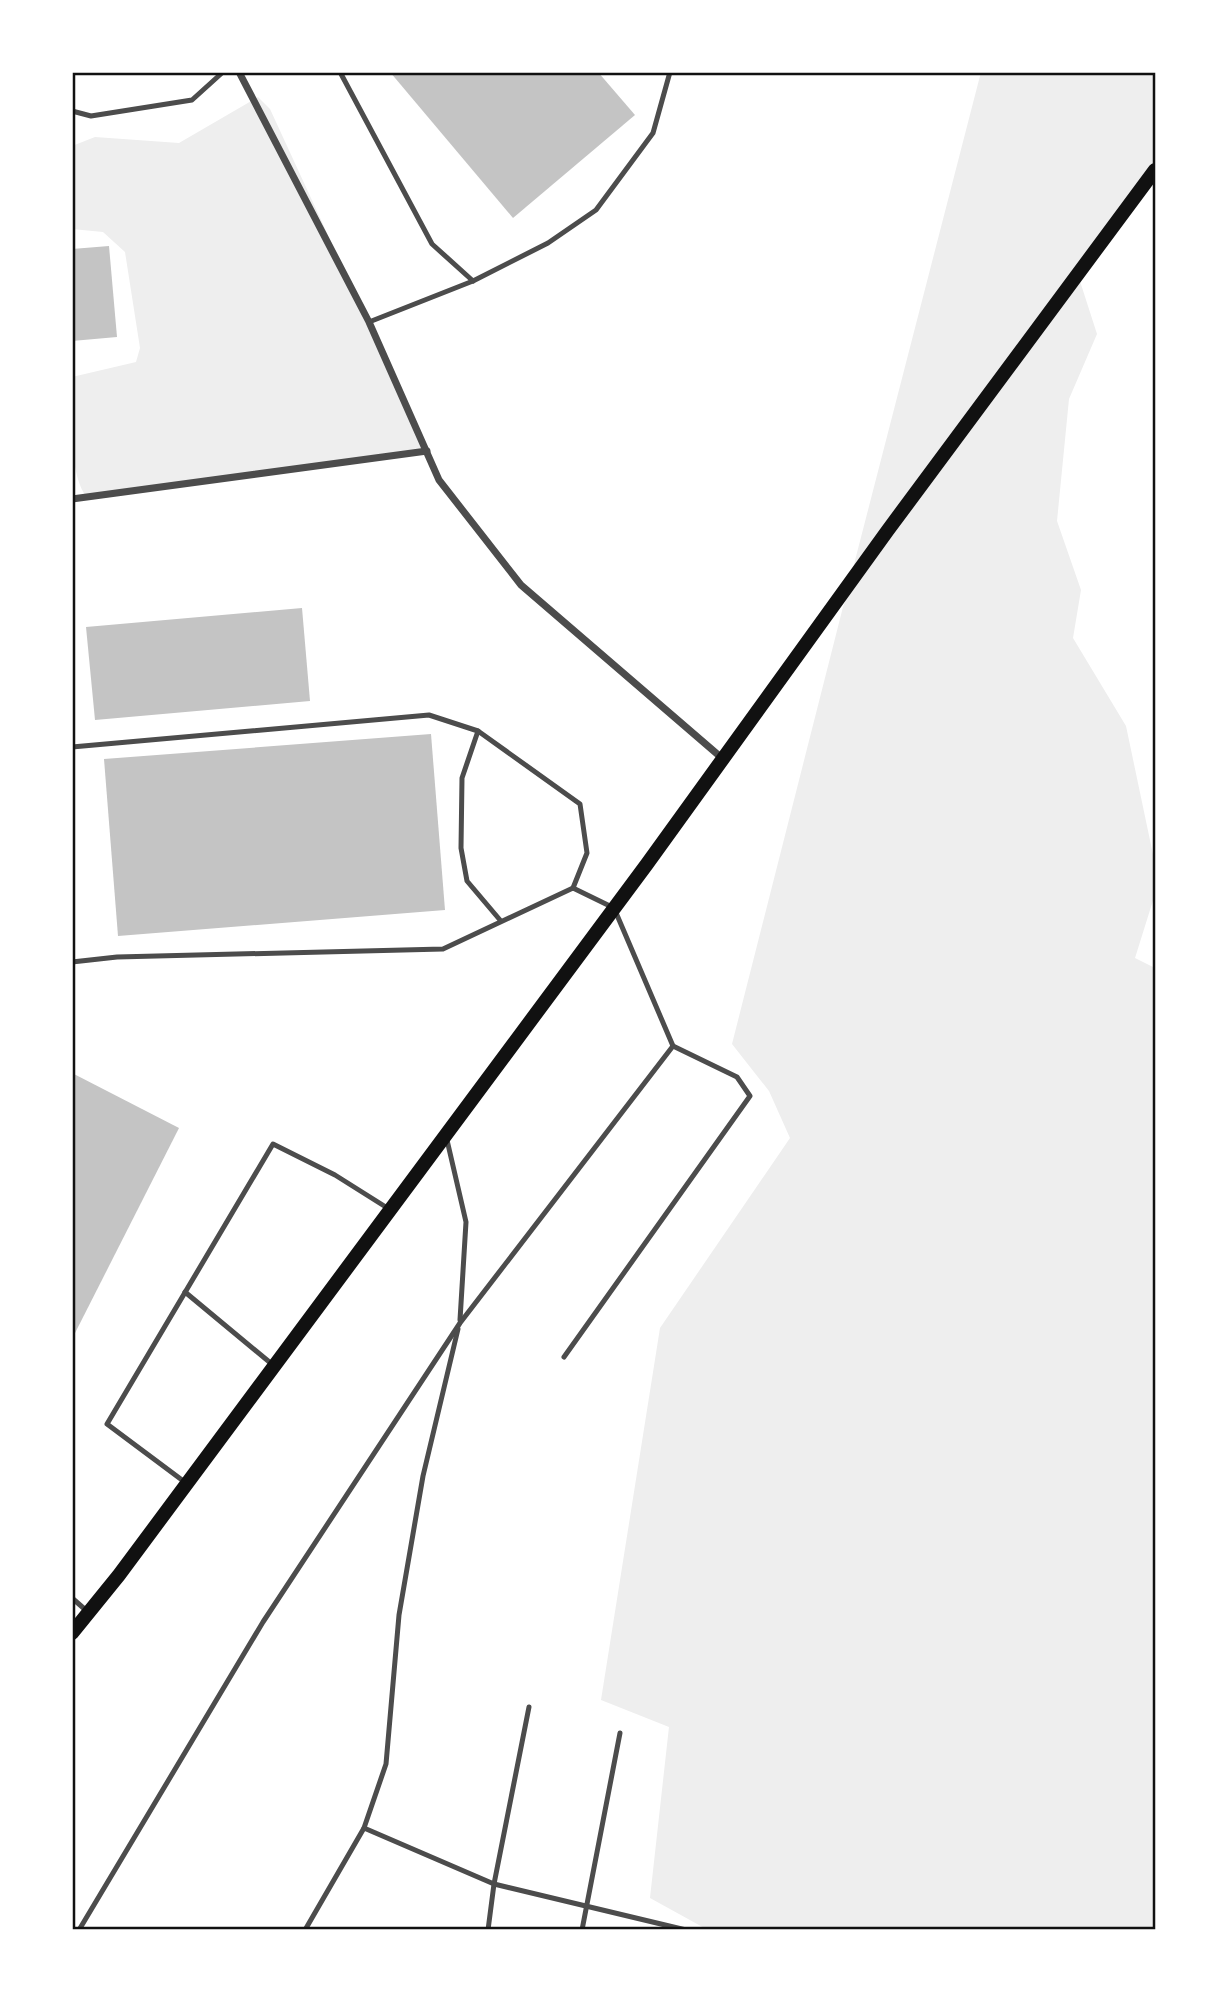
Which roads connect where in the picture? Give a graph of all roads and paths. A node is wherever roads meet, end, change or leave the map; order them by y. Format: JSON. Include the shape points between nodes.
{"nodes":[{"id":1,"x":223,"y":72,"type":"edge"},
{"id":2,"x":239,"y":72,"type":"edge"},
{"id":3,"x":340,"y":72,"type":"edge"},
{"id":4,"x":670,"y":72,"type":"edge"},
{"id":5,"x":72,"y":111,"type":"edge"},
{"id":6,"x":1155,"y":170,"type":"edge"},
{"id":7,"x":473,"y":281,"type":"junction"},
{"id":8,"x":369,"y":322,"type":"junction"},
{"id":9,"x":427,"y":451,"type":"junction"},
{"id":10,"x":72,"y":499,"type":"edge"},
{"id":11,"x":478,"y":731,"type":"junction"},
{"id":12,"x":72,"y":747,"type":"edge"},
{"id":13,"x":723,"y":758,"type":"junction"},
{"id":14,"x":573,"y":888,"type":"junction"},
{"id":15,"x":614,"y":908,"type":"junction"},
{"id":16,"x":500,"y":920,"type":"junction"},
{"id":17,"x":72,"y":962,"type":"edge"},
{"id":18,"x":673,"y":1046,"type":"junction"},
{"id":19,"x":446,"y":1132,"type":"junction"},
{"id":20,"x":389,"y":1209,"type":"junction"},
{"id":21,"x":185,"y":1292,"type":"junction"},
{"id":22,"x":460,"y":1323,"type":"junction"},
{"id":23,"x":564,"y":1357,"type":"dead end"},
{"id":24,"x":274,"y":1365,"type":"junction"},
{"id":25,"x":186,"y":1483,"type":"junction"},
{"id":26,"x":72,"y":1598,"type":"edge"},
{"id":27,"x":89,"y":1612,"type":"junction"},
{"id":28,"x":72,"y":1633,"type":"edge"},
{"id":29,"x":529,"y":1707,"type":"dead end"},
{"id":30,"x":621,"y":1733,"type":"dead end"},
{"id":31,"x":364,"y":1829,"type":"junction"},
{"id":32,"x":494,"y":1884,"type":"junction"},
{"id":33,"x":586,"y":1907,"type":"junction"},
{"id":34,"x":79,"y":1930,"type":"edge"},
{"id":35,"x":305,"y":1930,"type":"edge"},
{"id":36,"x":488,"y":1930,"type":"edge"},
{"id":37,"x":582,"y":1930,"type":"edge"},
{"id":38,"x":686,"y":1930,"type":"edge"}],
"edges":[{"from":1,"to":5,"type":"lane","via":[[192,100],[91,116]]},
{"from":2,"to":8,"type":"street"},
{"from":3,"to":7,"type":"lane","via":[[432,244]]},
{"from":4,"to":7,"type":"lane","via":[[653,133],[596,210],[548,243]]},
{"from":6,"to":13,"type":"main road"},
{"from":7,"to":8,"type":"lane"},
{"from":8,"to":9,"type":"street"},
{"from":9,"to":10,"type":"street"},
{"from":9,"to":13,"type":"street","via":[[439,480],[521,585]]},
{"from":11,"to":12,"type":"lane","via":[[429,715]]},
{"from":11,"to":14,"type":"lane","via":[[580,804],[587,853]]},
{"from":11,"to":16,"type":"lane","via":[[462,778],[461,848],[467,881]]},
{"from":13,"to":15,"type":"main road"},
{"from":14,"to":15,"type":"lane"},
{"from":14,"to":16,"type":"lane"},
{"from":15,"to":18,"type":"lane"},
{"from":15,"to":19,"type":"main road"},
{"from":16,"to":17,"type":"lane","via":[[443,949]]},
{"from":18,"to":22,"type":"lane"},
{"from":18,"to":23,"type":"lane","via":[[737,1077],[750,1096]]},
{"from":19,"to":20,"type":"main road"},
{"from":19,"to":22,"type":"lane","via":[[466,1222]]},
{"from":20,"to":21,"type":"lane","via":[[274,1144]]},
{"from":20,"to":24,"type":"main road"},
{"from":21,"to":24,"type":"lane"},
{"from":21,"to":25,"type":"lane","via":[[107,1424]]},
{"from":22,"to":31,"type":"lane","via":[[424,1475],[399,1615],[386,1764]]},
{"from":22,"to":34,"type":"lane","via":[[263,1622]]},
{"from":24,"to":25,"type":"main road"},
{"from":25,"to":27,"type":"main road"},
{"from":26,"to":27,"type":"lane"},
{"from":27,"to":28,"type":"main road"},
{"from":29,"to":32,"type":"lane"},
{"from":30,"to":33,"type":"lane"},
{"from":31,"to":32,"type":"lane"},
{"from":31,"to":35,"type":"lane"},
{"from":32,"to":33,"type":"lane"},
{"from":32,"to":36,"type":"lane"},
{"from":33,"to":37,"type":"lane"},
{"from":33,"to":38,"type":"lane"}]}
